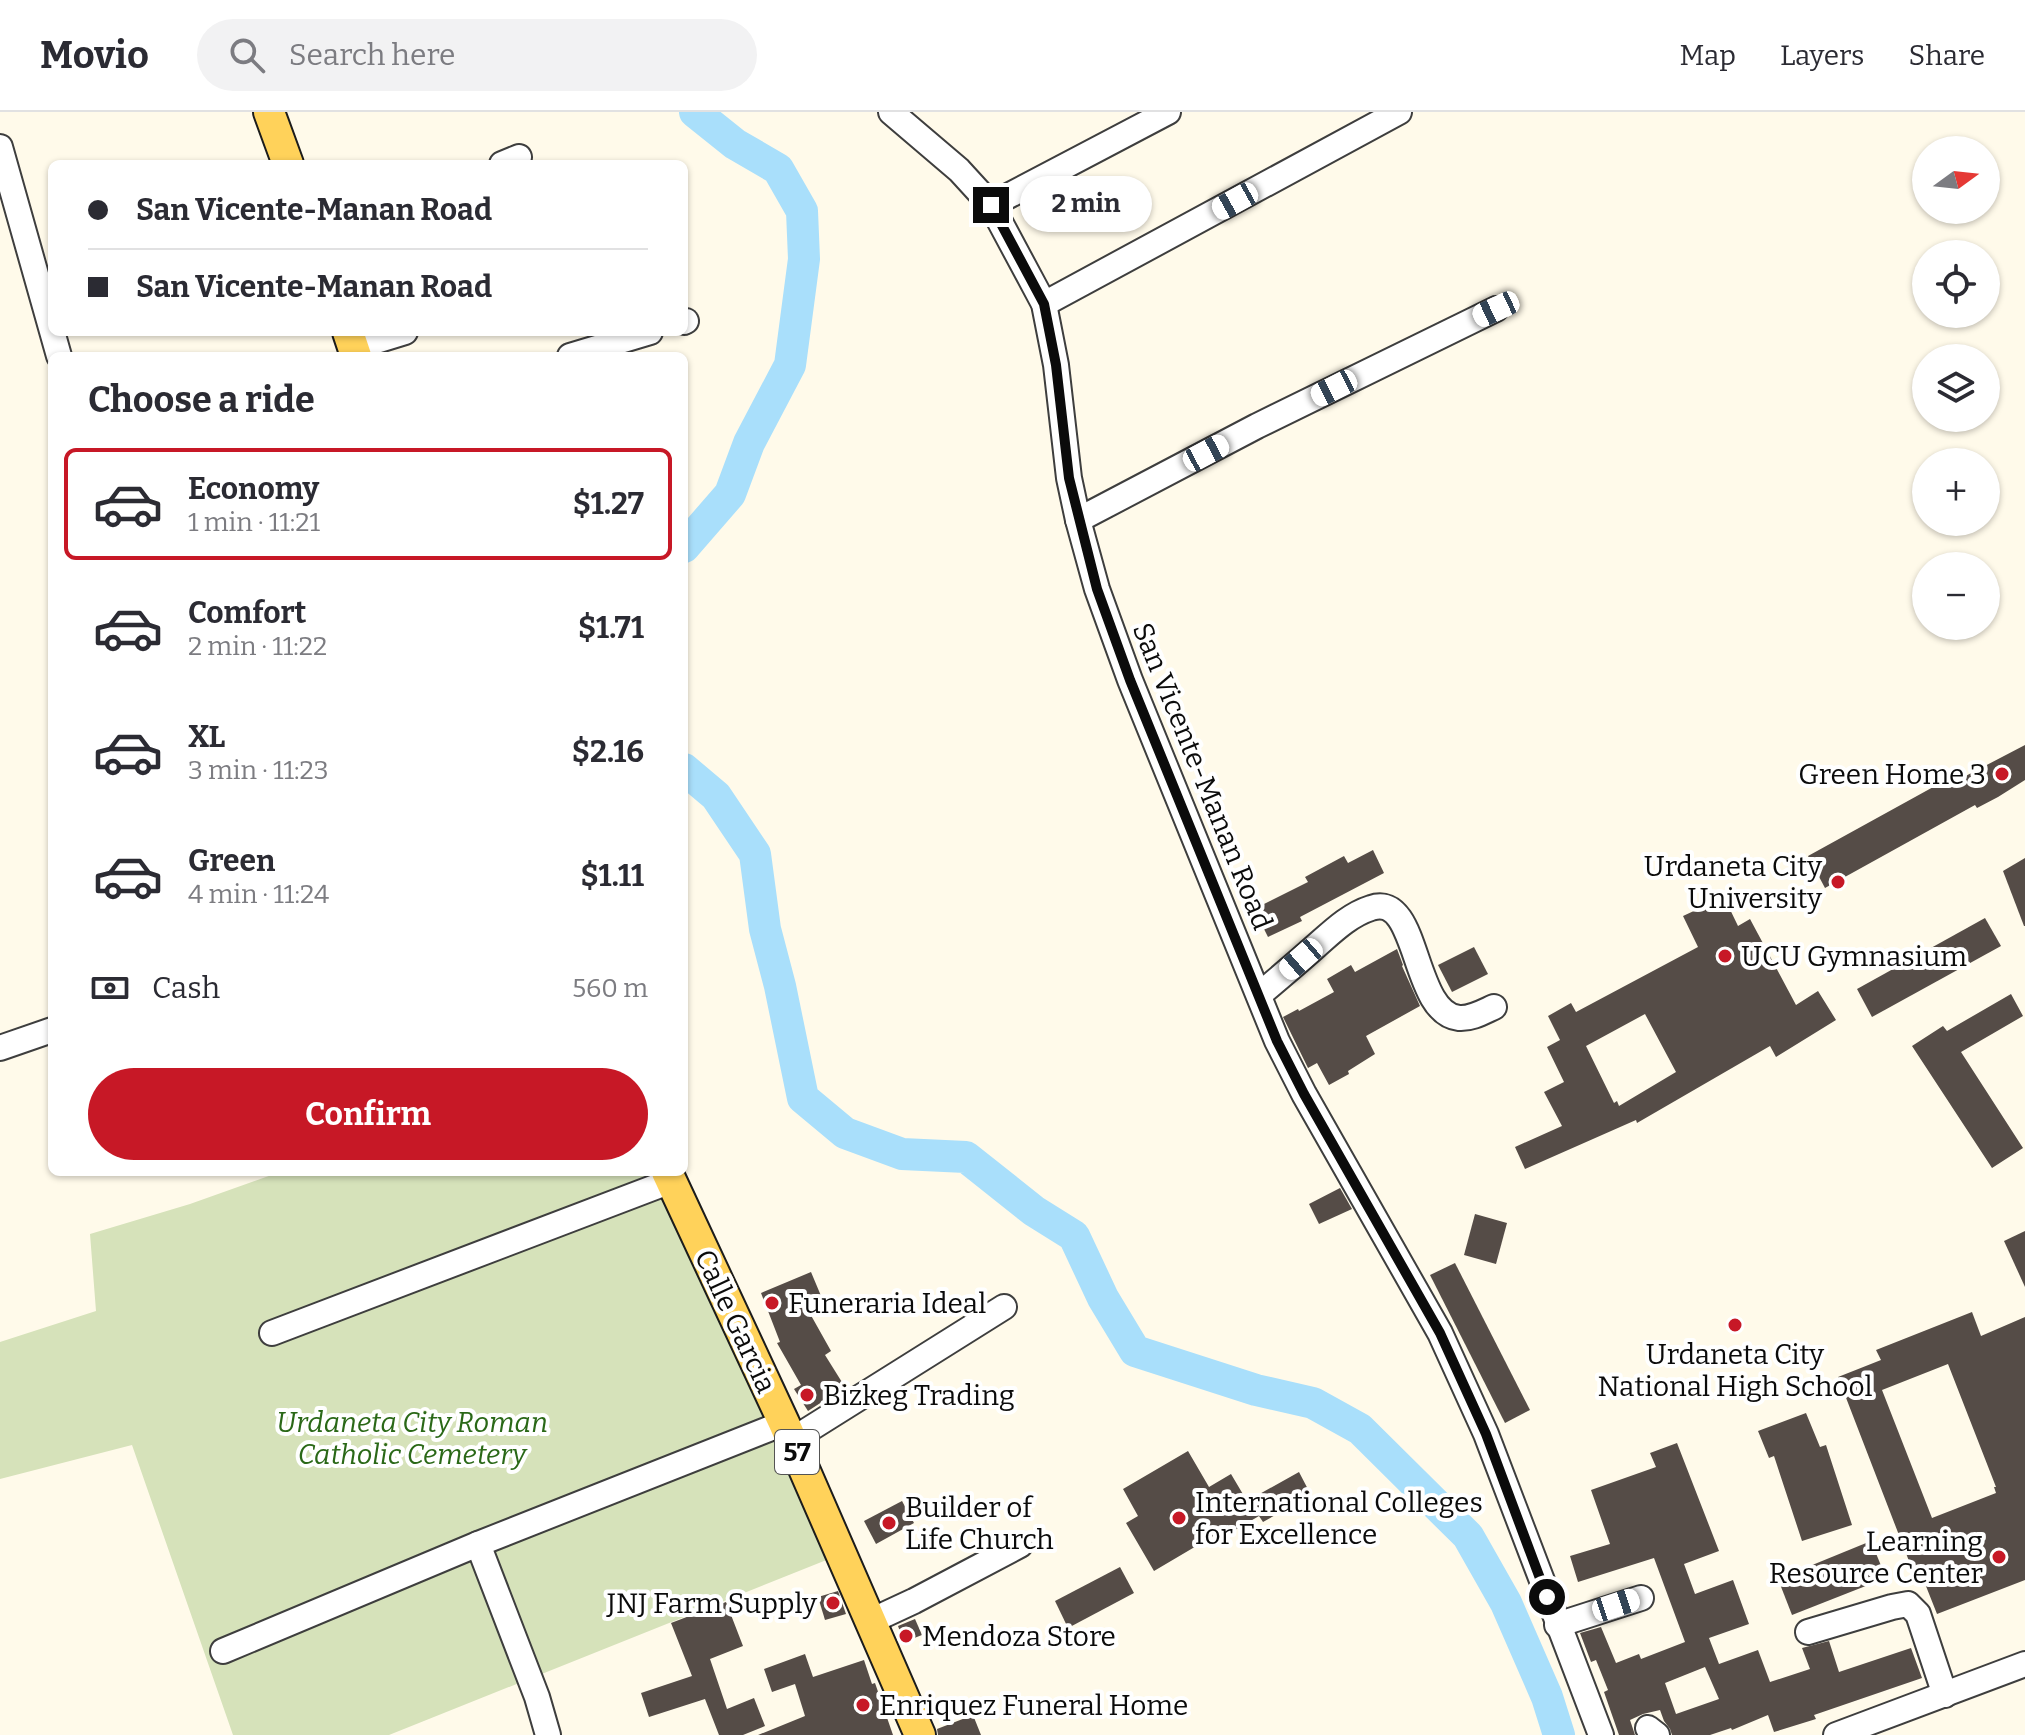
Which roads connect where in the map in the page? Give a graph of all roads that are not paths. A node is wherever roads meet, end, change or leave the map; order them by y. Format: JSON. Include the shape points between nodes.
{"nodes":[{"id":1,"x":269,"y":112,"type":"edge"},
{"id":2,"x":1168,"y":112,"type":"edge"},
{"id":3,"x":1399,"y":112,"type":"edge"},
{"id":4,"x":901,"y":115,"type":"edge"},
{"id":5,"x":0,"y":147,"type":"edge"},
{"id":6,"x":287,"y":160,"type":"edge"},
{"id":7,"x":991,"y":205,"type":"junction"},
{"id":8,"x":1044,"y":304,"type":"junction"},
{"id":9,"x":1496,"y":309,"type":"dead end"},
{"id":10,"x":48,"y":317,"type":"edge"},
{"id":11,"x":389,"y":336,"type":"edge"},
{"id":12,"x":637,"y":336,"type":"edge"},
{"id":13,"x":352,"y":345,"type":"edge"},
{"id":14,"x":583,"y":352,"type":"edge"},
{"id":15,"x":1078,"y":520,"type":"junction"},
{"id":16,"x":1259,"y":995,"type":"junction"},
{"id":17,"x":1494,"y":1007,"type":"dead end"},
{"id":18,"x":48,"y":1031,"type":"edge"},
{"id":19,"x":0,"y":1048,"type":"edge"},
{"id":20,"x":669,"y":1177,"type":"edge"},
{"id":21,"x":1004,"y":1307,"type":"dead end"},
{"id":22,"x":272,"y":1333,"type":"dead end"},
{"id":23,"x":788,"y":1431,"type":"junction"},
{"id":24,"x":478,"y":1544,"type":"junction"},
{"id":25,"x":1020,"y":1545,"type":"dead end"},
{"id":26,"x":1641,"y":1598,"type":"dead end"},
{"id":27,"x":871,"y":1621,"type":"junction"},
{"id":28,"x":1557,"y":1625,"type":"junction"},
{"id":29,"x":1808,"y":1632,"type":"dead end"},
{"id":30,"x":223,"y":1651,"type":"dead end"},
{"id":31,"x":2025,"y":1664,"type":"edge"},
{"id":32,"x":1945,"y":1695,"type":"junction"},
{"id":33,"x":548,"y":1735,"type":"edge"},
{"id":34,"x":920,"y":1735,"type":"edge"},
{"id":35,"x":1601,"y":1735,"type":"edge"},
{"id":36,"x":1836,"y":1735,"type":"edge"}],
"edges":[{"from":1,"to":6,"type":"main road"},
{"from":2,"to":7,"type":"street"},
{"from":3,"to":8,"type":"street"},
{"from":4,"to":7,"type":"street","name":"San Vicente-Manan Road"},
{"from":5,"to":10,"type":"street"},
{"from":7,"to":8,"type":"street","name":"San Vicente-Manan Road"},
{"from":8,"to":15,"type":"street","name":"San Vicente-Manan Road"},
{"from":9,"to":15,"type":"street"},
{"from":11,"to":13,"type":"street"},
{"from":12,"to":14,"type":"street"},
{"from":15,"to":16,"type":"street","name":"San Vicente-Manan Road","via":[[1130,680]]},
{"from":16,"to":17,"type":"street","via":[[1342,923],[1381,906],[1391,909],[1404,925],[1443,1011],[1461,1018]]},
{"from":16,"to":28,"type":"street","name":"San Vicente-Manan Road","via":[[1304,1094],[1440,1333],[1486,1434]]},
{"from":18,"to":19,"type":"street"},
{"from":20,"to":22,"type":"street"},
{"from":20,"to":23,"type":"main road","name":"Calle Garcia","number":"57"},
{"from":21,"to":23,"type":"street"},
{"from":23,"to":24,"type":"street"},
{"from":23,"to":27,"type":"main road","name":"Calle Garcia","number":"57"},
{"from":24,"to":30,"type":"street"},
{"from":24,"to":33,"type":"street"},
{"from":25,"to":27,"type":"street"},
{"from":26,"to":28,"type":"street"},
{"from":27,"to":34,"type":"main road","name":"Calle Garcia","number":"57"},
{"from":28,"to":35,"type":"street","name":"San Vicente-Manan Road"},
{"from":29,"to":32,"type":"street","via":[[1908,1604],[1918,1614]]},
{"from":31,"to":32,"type":"street"},
{"from":32,"to":36,"type":"street"}]}
